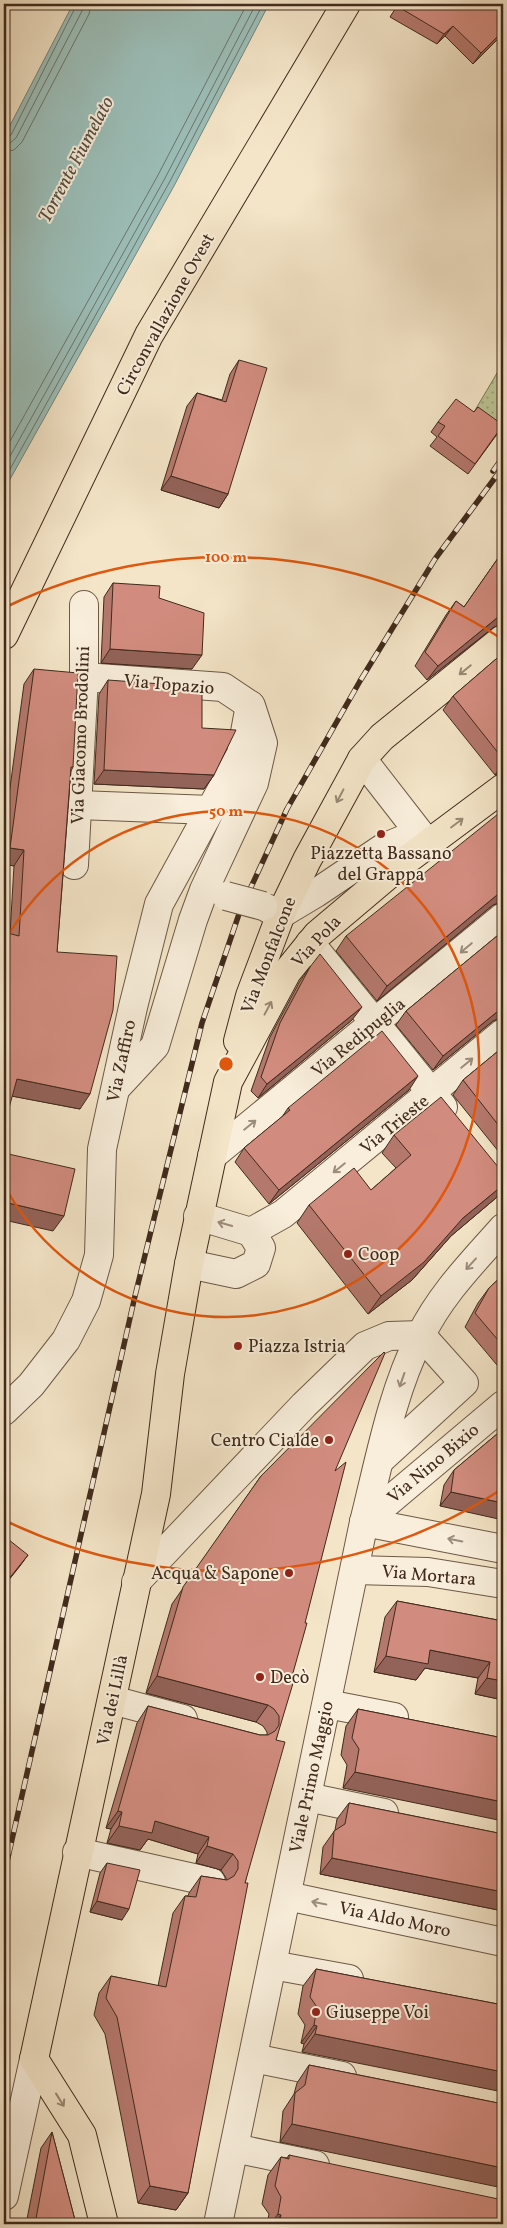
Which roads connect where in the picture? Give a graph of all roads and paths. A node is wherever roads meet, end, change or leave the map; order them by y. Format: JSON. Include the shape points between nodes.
{"nodes":[{"id":1,"x":346,"y":4,"type":"edge"},
{"id":2,"x":84,"y":605,"type":"dead end"},
{"id":3,"x":4,"y":635,"type":"edge"},
{"id":4,"x":503,"y":639,"type":"edge"},
{"id":5,"x":84,"y":676,"type":"junction"},
{"id":6,"x":250,"y":705,"type":"junction"},
{"id":7,"x":362,"y":759,"type":"junction"},
{"id":8,"x":503,"y":788,"type":"edge"},
{"id":9,"x":78,"y":805,"type":"junction"},
{"id":10,"x":211,"y":810,"type":"junction"},
{"id":11,"x":424,"y":838,"type":"junction"},
{"id":12,"x":74,"y":865,"type":"dead end"},
{"id":13,"x":215,"y":894,"type":"junction"},
{"id":14,"x":272,"y":910,"type":"junction"},
{"id":15,"x":503,"y":917,"type":"edge"},
{"id":16,"x":310,"y":943,"type":"junction"},
{"id":17,"x":375,"y":1023,"type":"junction"},
{"id":18,"x":503,"y":1032,"type":"edge"},
{"id":19,"x":228,"y":1082,"type":"junction"},
{"id":20,"x":115,"y":1089,"type":"junction"},
{"id":21,"x":431,"y":1093,"type":"junction"},
{"id":22,"x":461,"y":1130,"type":"edge"},
{"id":23,"x":212,"y":1156,"type":"junction"},
{"id":24,"x":198,"y":1216,"type":"junction"},
{"id":25,"x":503,"y":1228,"type":"edge"},
{"id":26,"x":251,"y":1232,"type":"junction"},
{"id":27,"x":189,"y":1264,"type":"junction"},
{"id":28,"x":421,"y":1335,"type":"junction"},
{"id":29,"x":503,"y":1404,"type":"edge"},
{"id":30,"x":4,"y":1411,"type":"edge"},
{"id":31,"x":380,"y":1460,"type":"junction"},
{"id":32,"x":364,"y":1522,"type":"junction"},
{"id":33,"x":503,"y":1549,"type":"edge"},
{"id":34,"x":355,"y":1570,"type":"junction"},
{"id":35,"x":500,"y":1580,"type":"edge"},
{"id":36,"x":136,"y":1582,"type":"junction"},
{"id":37,"x":112,"y":1700,"type":"junction"},
{"id":38,"x":327,"y":1704,"type":"junction"},
{"id":39,"x":415,"y":1721,"type":"edge"},
{"id":40,"x":205,"y":1724,"type":"edge"},
{"id":41,"x":307,"y":1797,"type":"junction"},
{"id":42,"x":410,"y":1818,"type":"edge"},
{"id":43,"x":77,"y":1852,"type":"junction"},
{"id":44,"x":211,"y":1882,"type":"edge"},
{"id":45,"x":286,"y":1896,"type":"junction"},
{"id":46,"x":503,"y":1942,"type":"edge"},
{"id":47,"x":272,"y":1965,"type":"junction"},
{"id":48,"x":378,"y":1984,"type":"edge"},
{"id":49,"x":252,"y":2058,"type":"junction"},
{"id":50,"x":34,"y":2059,"type":"junction"},
{"id":51,"x":368,"y":2081,"type":"edge"},
{"id":52,"x":234,"y":2148,"type":"junction"},
{"id":53,"x":340,"y":2170,"type":"edge"},
{"id":54,"x":4,"y":2196,"type":"edge"},
{"id":55,"x":104,"y":2224,"type":"edge"},
{"id":56,"x":218,"y":2224,"type":"edge"}],
"edges":[{"from":1,"to":3,"type":"main road","name":"Circonvallazione Ovest","via":[[149,335]]},
{"from":2,"to":5,"type":"street","name":"Via Giacomo Brodolini"},
{"from":4,"to":7,"type":"main road","name":"Via Monfalcone","one_way":true,"via":[[382,736]]},
{"from":5,"to":6,"type":"street","name":"Via Topazio","via":[[222,687]]},
{"from":5,"to":9,"type":"street","name":"Via Giacomo Brodolini"},
{"from":6,"to":10,"type":"street","name":"Via Zaffiro","via":[[241,754]]},
{"from":6,"to":13,"type":"street","via":[[263,742],[254,783]]},
{"from":7,"to":11,"type":"street"},
{"from":7,"to":14,"type":"main road","name":"Via Monfalcone","one_way":true,"via":[[307,860]]},
{"from":11,"to":8,"type":"main road","name":"Via Pola","one_way":true},
{"from":9,"to":10,"type":"street"},
{"from":9,"to":12,"type":"street","name":"Via Giacomo Brodolini"},
{"from":10,"to":20,"type":"street","name":"Via Zaffiro","via":[[159,904]]},
{"from":11,"to":14,"type":"street","via":[[383,848],[316,893]]},
{"from":11,"to":16,"type":"main road","name":"Via Pola"},
{"from":13,"to":14,"type":"street","bridge":true},
{"from":13,"to":20,"type":"street","via":[[193,920],[155,1046]]},
{"from":14,"to":19,"type":"main road","name":"Via Monfalcone"},
{"from":15,"to":17,"type":"street","name":"Via Redipuglia","one_way":true},
{"from":16,"to":17,"type":"street"},
{"from":19,"to":16,"type":"main road","name":"Via Pola","one_way":true,"via":[[288,972]]},
{"from":17,"to":21,"type":"street"},
{"from":23,"to":17,"type":"street","name":"Via Redipuglia","one_way":true},
{"from":21,"to":18,"type":"street","name":"Via Trieste","one_way":true},
{"from":19,"to":23,"type":"main road","name":"Via Pola"},
{"from":20,"to":30,"type":"street","name":"Via Zaffiro","via":[[102,1149],[99,1255],[86,1301],[66,1340],[31,1386]]},
{"from":21,"to":22,"type":"street"},
{"from":21,"to":26,"type":"street","name":"Via Trieste","one_way":true,"via":[[283,1214]]},
{"from":23,"to":24,"type":"main road","name":"Via Pola"},
{"from":26,"to":24,"type":"street","one_way":true},
{"from":24,"to":27,"type":"main road","name":"Via Pola"},
{"from":25,"to":28,"type":"street","name":"Viale Primo Maggio","one_way":true,"via":[[454,1283]]},
{"from":26,"to":27,"type":"street","via":[[261,1248],[256,1264],[236,1274]]},
{"from":27,"to":36,"type":"main road","name":"Via dei Lillà","via":[[170,1374],[156,1494]]},
{"from":28,"to":31,"type":"street","name":"Viale Primo Maggio","one_way":true,"via":[[404,1373]]},
{"from":28,"to":31,"type":"street","via":[[464,1383]]},
{"from":28,"to":36,"type":"street","via":[[389,1336],[365,1346],[304,1405]]},
{"from":29,"to":32,"type":"street","name":"Via Nino Bixio"},
{"from":31,"to":32,"type":"street","name":"Viale Primo Maggio"},
{"from":33,"to":32,"type":"street","one_way":true},
{"from":32,"to":34,"type":"street","name":"Viale Primo Maggio"},
{"from":34,"to":35,"type":"street","name":"Via Mortara","via":[[428,1572]]},
{"from":34,"to":38,"type":"street","name":"Viale Primo Maggio"},
{"from":36,"to":37,"type":"main road","name":"Via dei Lillà"},
{"from":37,"to":40,"type":"street"},
{"from":37,"to":43,"type":"main road","name":"Via dei Lillà"},
{"from":38,"to":39,"type":"street"},
{"from":38,"to":41,"type":"street","name":"Viale Primo Maggio"},
{"from":41,"to":42,"type":"street"},
{"from":41,"to":45,"type":"street","name":"Viale Primo Maggio"},
{"from":43,"to":44,"type":"street"},
{"from":43,"to":50,"type":"main road","name":"Via dei Lillà"},
{"from":46,"to":45,"type":"street","name":"Via Aldo Moro","one_way":true},
{"from":45,"to":47,"type":"street","name":"Viale Primo Maggio"},
{"from":47,"to":48,"type":"street"},
{"from":47,"to":49,"type":"street","name":"Viale Primo Maggio"},
{"from":49,"to":51,"type":"street"},
{"from":49,"to":52,"type":"street","name":"Viale Primo Maggio"},
{"from":50,"to":54,"type":"street","name":"Via dei Lillà"},
{"from":50,"to":55,"type":"main road","one_way":true,"via":[[82,2136]]},
{"from":52,"to":53,"type":"street"},
{"from":52,"to":56,"type":"street","name":"Viale Primo Maggio"}]}
